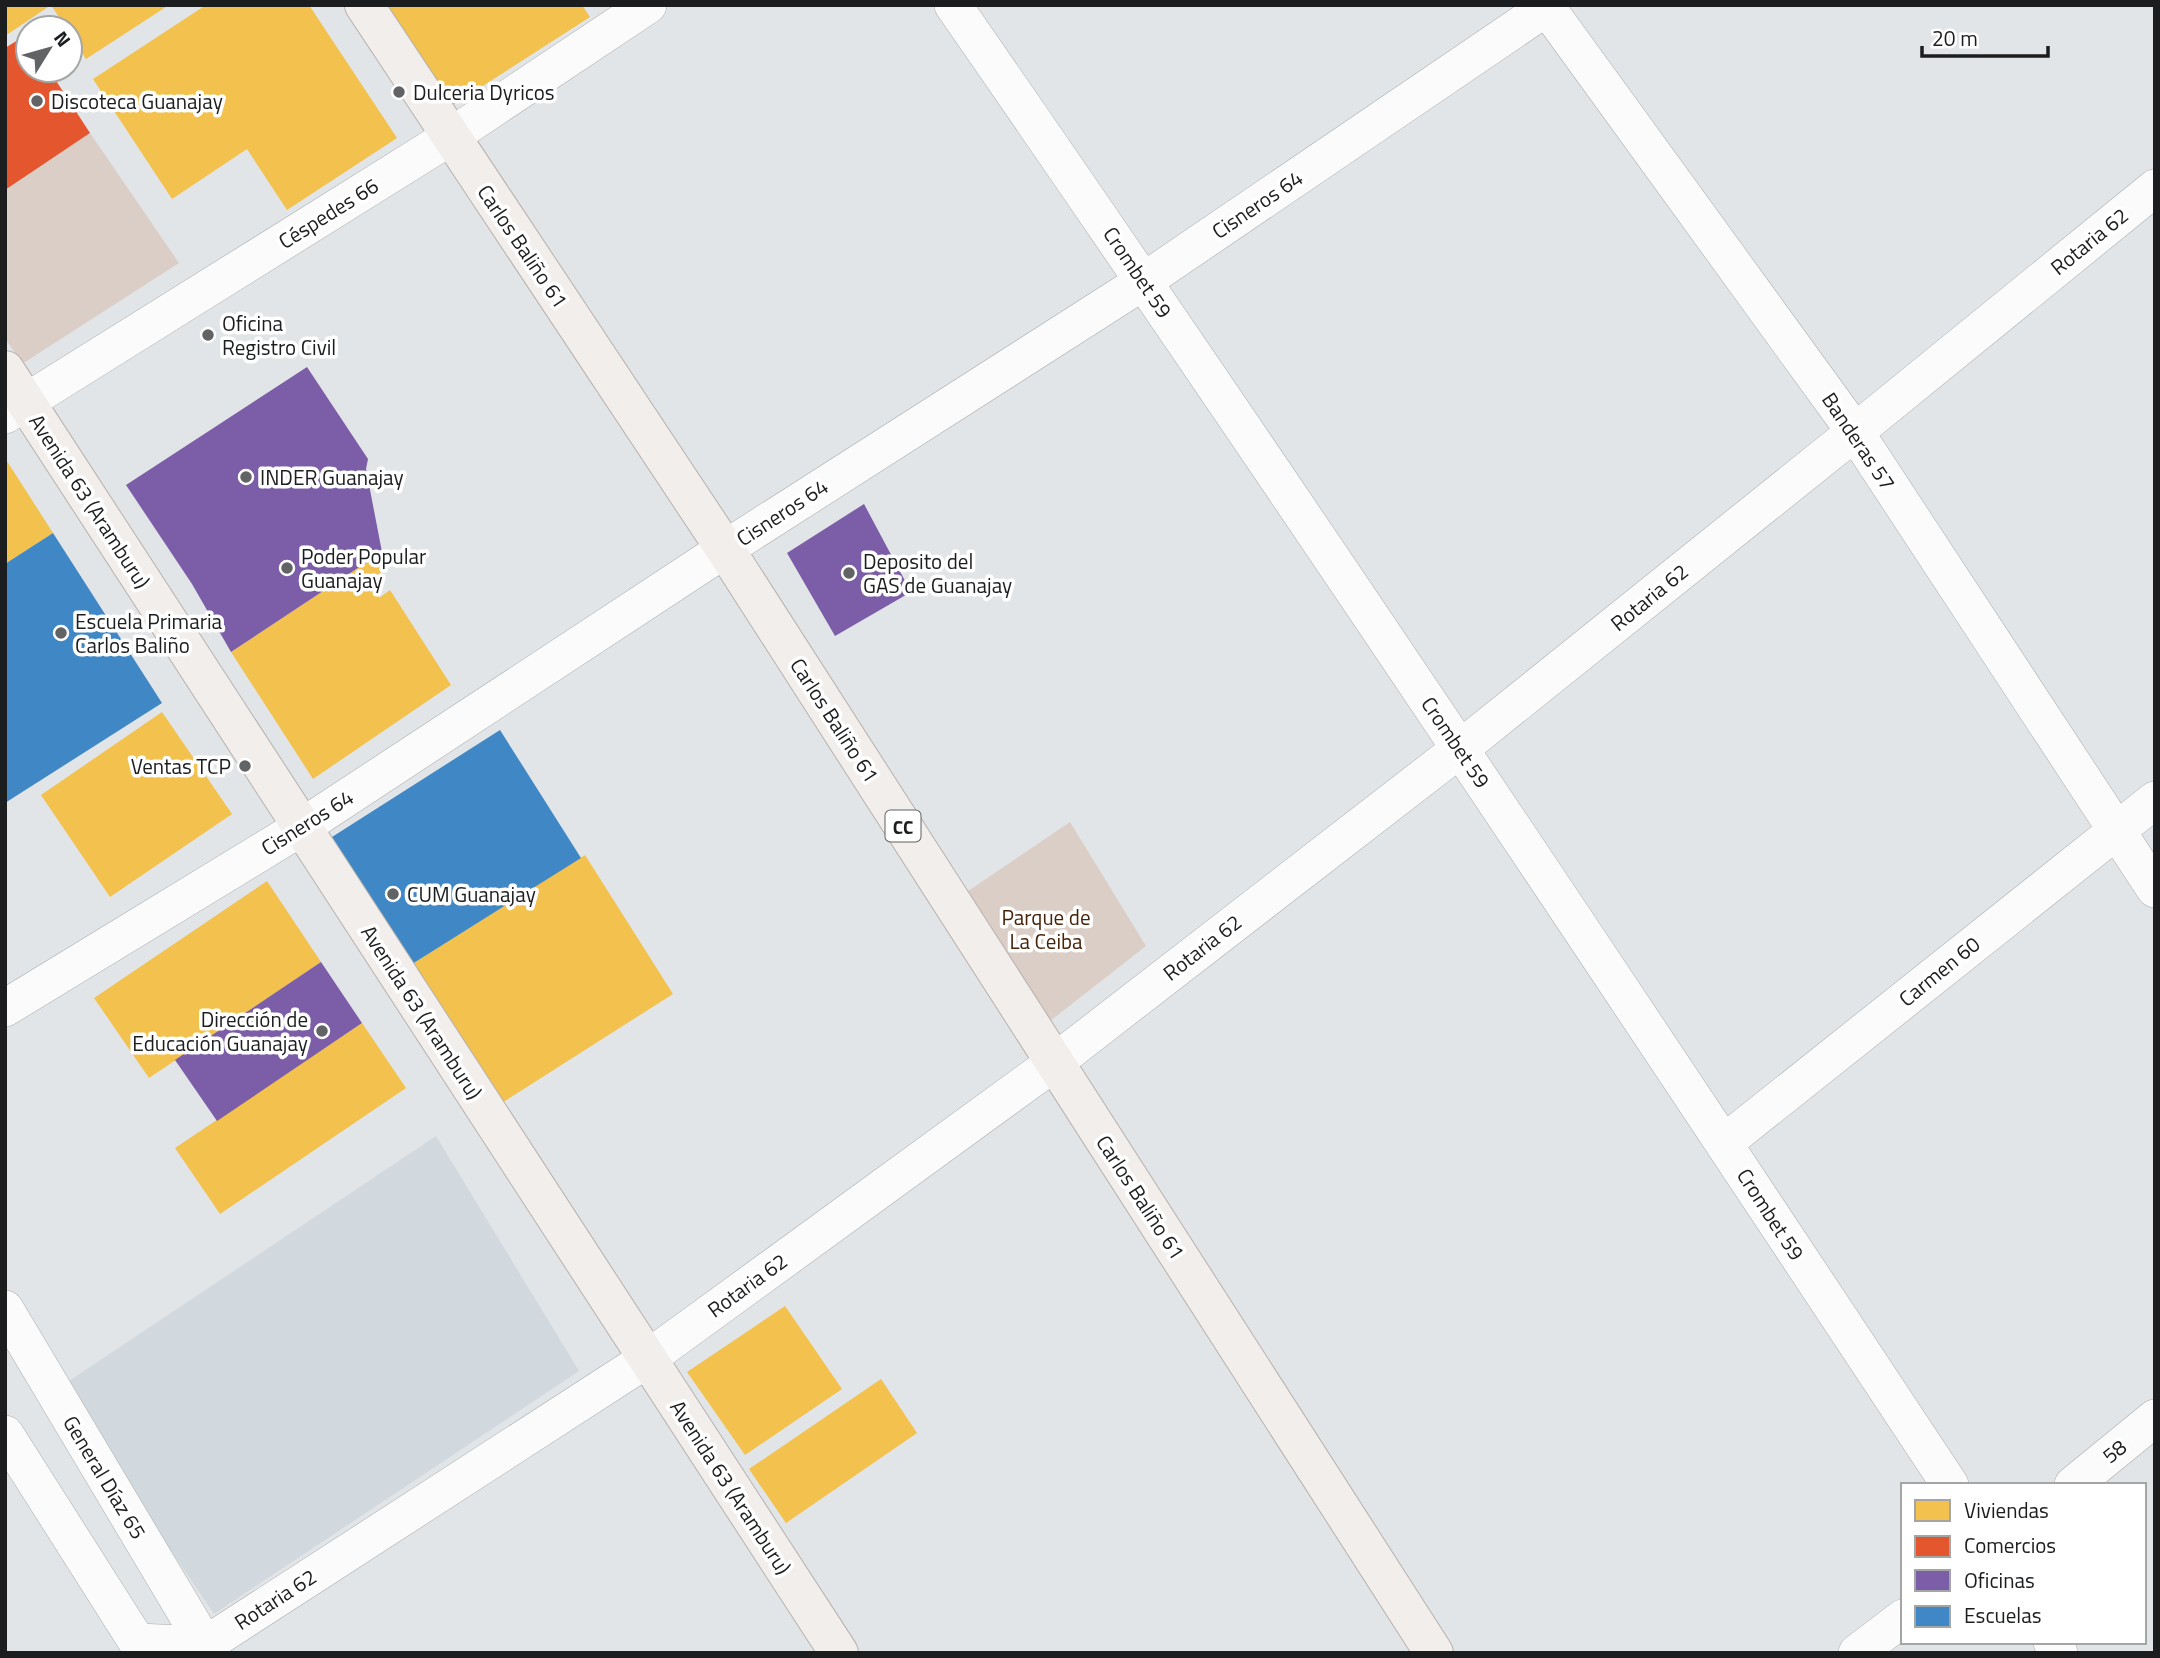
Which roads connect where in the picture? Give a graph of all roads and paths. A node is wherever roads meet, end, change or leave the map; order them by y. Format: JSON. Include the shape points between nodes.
{"nodes":[{"id":1,"x":364,"y":5,"type":"edge"},
{"id":2,"x":648,"y":5,"type":"edge"},
{"id":3,"x":953,"y":5,"type":"edge"},
{"id":4,"x":1547,"y":6,"type":"edge"},
{"id":5,"x":450,"y":137,"type":"junction"},
{"id":6,"x":2155,"y":188,"type":"edge"},
{"id":7,"x":1144,"y":281,"type":"junction"},
{"id":8,"x":5,"y":370,"type":"edge"},
{"id":9,"x":15,"y":408,"type":"edge"},
{"id":10,"x":1855,"y":432,"type":"junction"},
{"id":11,"x":725,"y":548,"type":"junction"},
{"id":12,"x":1461,"y":748,"type":"junction"},
{"id":13,"x":2155,"y":800,"type":"edge"},
{"id":14,"x":302,"y":827,"type":"junction"},
{"id":15,"x":2115,"y":830,"type":"junction"},
{"id":16,"x":2155,"y":890,"type":"edge"},
{"id":17,"x":5,"y":1008,"type":"edge"},
{"id":18,"x":1055,"y":1062,"type":"junction"},
{"id":19,"x":1724,"y":1143,"type":"junction"},
{"id":20,"x":5,"y":1309,"type":"edge"},
{"id":21,"x":647,"y":1359,"type":"junction"},
{"id":22,"x":2155,"y":1418,"type":"edge"},
{"id":23,"x":5,"y":1434,"type":"edge"},
{"id":24,"x":1949,"y":1483,"type":"edge"},
{"id":25,"x":2075,"y":1483,"type":"edge"},
{"id":26,"x":1901,"y":1620,"type":"edge"},
{"id":27,"x":207,"y":1649,"type":"edge"},
{"id":28,"x":839,"y":1653,"type":"edge"},
{"id":29,"x":1434,"y":1653,"type":"edge"},
{"id":30,"x":1857,"y":1653,"type":"edge"}],
"edges":[{"from":1,"to":5,"type":"main road","name":"Carlos Baliño 61","number":"CC"},
{"from":2,"to":5,"type":"street","name":"Céspedes 66"},
{"from":3,"to":7,"type":"street","name":"Crombet 59"},
{"from":4,"to":7,"type":"street","name":"Cisneros 64"},
{"from":4,"to":10,"type":"street","name":"Banderas 57"},
{"from":5,"to":9,"type":"street","name":"Céspedes 66"},
{"from":5,"to":11,"type":"main road","name":"Carlos Baliño 61","number":"CC"},
{"from":6,"to":10,"type":"street","name":"Rotaria 62"},
{"from":7,"to":11,"type":"street","name":"Cisneros 64"},
{"from":7,"to":12,"type":"street","name":"Crombet 59"},
{"from":8,"to":9,"type":"main road","name":"Avenida 63 (Aramburu)"},
{"from":9,"to":14,"type":"main road","name":"Avenida 63 (Aramburu)"},
{"from":10,"to":12,"type":"street","name":"Rotaria 62"},
{"from":10,"to":15,"type":"street","name":"Banderas 57"},
{"from":11,"to":14,"type":"street","name":"Cisneros 64"},
{"from":11,"to":18,"type":"main road","name":"Carlos Baliño 61","number":"CC"},
{"from":12,"to":18,"type":"street","name":"Rotaria 62"},
{"from":12,"to":19,"type":"street","name":"Crombet 59"},
{"from":13,"to":15,"type":"street","name":"Carmen 60"},
{"from":14,"to":17,"type":"street","name":"Cisneros 64"},
{"from":14,"to":21,"type":"main road","name":"Avenida 63 (Aramburu)"},
{"from":15,"to":16,"type":"street","name":"Banderas 57"},
{"from":15,"to":19,"type":"street","name":"Carmen 60"},
{"from":18,"to":21,"type":"street","name":"Rotaria 62"},
{"from":18,"to":29,"type":"main road","name":"Carlos Baliño 61","number":"CC"},
{"from":19,"to":24,"type":"street","name":"Crombet 59"},
{"from":20,"to":27,"type":"street","name":"General Díaz 65"},
{"from":21,"to":27,"type":"street","name":"Rotaria 62"},
{"from":21,"to":28,"type":"main road","name":"Avenida 63 (Aramburu)"},
{"from":22,"to":25,"type":"street","name":"58"},
{"from":23,"to":27,"type":"street","via":[[137,1642]]},
{"from":26,"to":30,"type":"street"}]}
